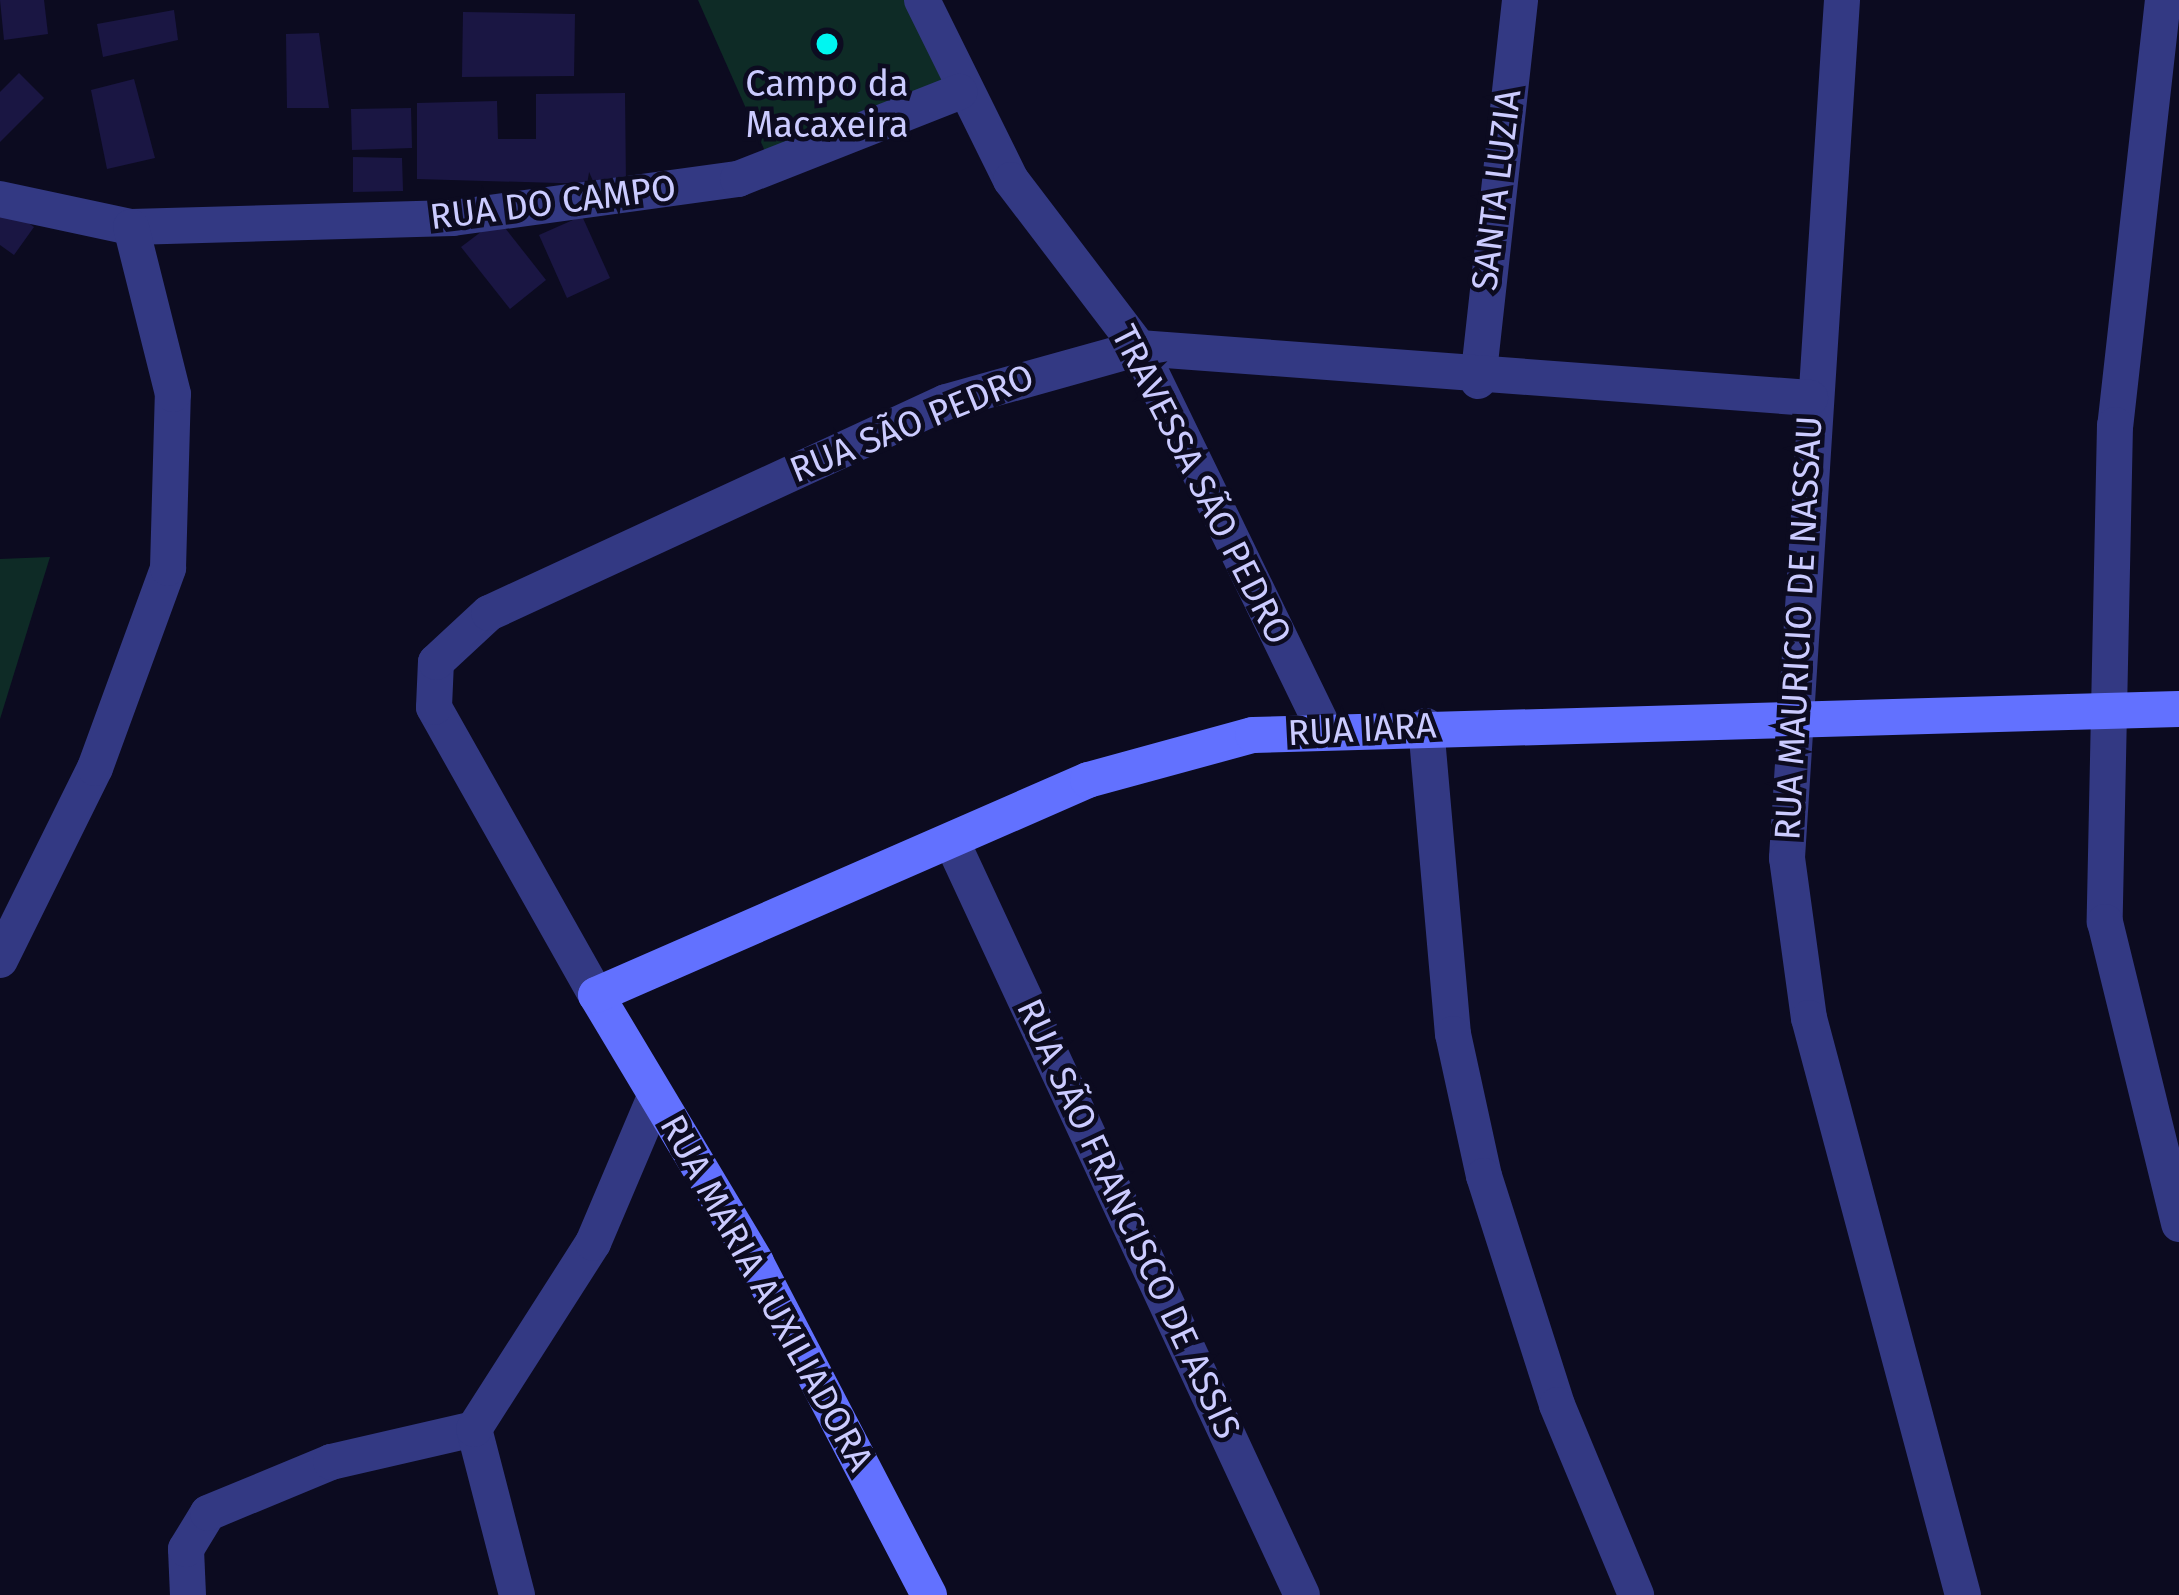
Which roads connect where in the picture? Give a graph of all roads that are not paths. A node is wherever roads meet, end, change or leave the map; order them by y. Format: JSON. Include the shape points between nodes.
{"nodes":[{"id":1,"x":922,"y":0,"type":"edge"},
{"id":2,"x":1520,"y":0,"type":"edge"},
{"id":3,"x":1842,"y":0,"type":"edge"},
{"id":4,"x":2163,"y":0,"type":"edge"},
{"id":5,"x":959,"y":92,"type":"junction"},
{"id":6,"x":0,"y":199,"type":"edge"},
{"id":7,"x":130,"y":226,"type":"junction"},
{"id":8,"x":1139,"y":348,"type":"junction"},
{"id":9,"x":1478,"y":381,"type":"junction"},
{"id":10,"x":1810,"y":398,"type":"junction"},
{"id":11,"x":2179,"y":709,"type":"edge"},
{"id":12,"x":2105,"y":711,"type":"junction"},
{"id":13,"x":1790,"y":712,"type":"junction"},
{"id":14,"x":1426,"y":727,"type":"junction"},
{"id":15,"x":1324,"y":729,"type":"junction"},
{"id":16,"x":953,"y":844,"type":"junction"},
{"id":17,"x":0,"y":960,"type":"edge"},
{"id":18,"x":596,"y":994,"type":"junction"},
{"id":19,"x":656,"y":1097,"type":"junction"},
{"id":20,"x":2179,"y":1224,"type":"edge"},
{"id":21,"x":474,"y":1429,"type":"junction"},
{"id":22,"x":187,"y":1591,"type":"edge"},
{"id":23,"x":1625,"y":1592,"type":"edge"},
{"id":24,"x":517,"y":1595,"type":"edge"},
{"id":25,"x":929,"y":1595,"type":"edge"},
{"id":26,"x":1302,"y":1595,"type":"edge"},
{"id":27,"x":1963,"y":1595,"type":"edge"}],
"edges":[{"from":1,"to":5,"type":"street","name":"TRAVESSA SÃO PEDRO"},
{"from":2,"to":9,"type":"street","name":"SANTA LUZIA"},
{"from":3,"to":10,"type":"street","name":"RUA MAURICIO DE NASSAU"},
{"from":4,"to":12,"type":"street","via":[[2115,425]]},
{"from":5,"to":7,"type":"street","name":"RUA DO CAMPO","via":[[795,160],[683,189],[453,218]]},
{"from":5,"to":8,"type":"street","name":"TRAVESSA SÃO PEDRO"},
{"from":6,"to":7,"type":"street","name":"RUA DO CAMPO"},
{"from":7,"to":17,"type":"street","via":[[172,394],[168,568],[95,768]]},
{"from":8,"to":9,"type":"street","name":"RUA SÃO PEDRO"},
{"from":8,"to":15,"type":"street","name":"TRAVESSA SÃO PEDRO"},
{"from":8,"to":18,"type":"street","name":"RUA SÃO PEDRO","via":[[946,402],[452,638],[436,662],[434,707]]},
{"from":9,"to":10,"type":"street","name":"RUA SÃO PEDRO"},
{"from":10,"to":13,"type":"street","name":"RUA MAURICIO DE NASSAU"},
{"from":11,"to":12,"type":"street","name":"RUA IARA"},
{"from":12,"to":13,"type":"street","name":"RUA IARA"},
{"from":12,"to":20,"type":"street","via":[[2105,922]]},
{"from":13,"to":14,"type":"street","name":"RUA IARA"},
{"from":13,"to":27,"type":"street","name":"RUA MAURICIO DE NASSAU","via":[[1787,858],[1809,1018]]},
{"from":14,"to":15,"type":"street","name":"RUA IARA"},
{"from":14,"to":23,"type":"street","via":[[1454,1034],[1484,1176]]},
{"from":15,"to":16,"type":"street","name":"RUA IARA","via":[[1189,748]]},
{"from":16,"to":18,"type":"street","name":"RUA IARA"},
{"from":16,"to":26,"type":"street","name":"RUA SÃO FRANCISCO DE ASSIS"},
{"from":18,"to":19,"type":"street","name":"RUA MARIA AUXILIADORA"},
{"from":19,"to":21,"type":"street","via":[[593,1243]]},
{"from":19,"to":25,"type":"street","name":"RUA MARIA AUXILIADORA","via":[[756,1262]]},
{"from":21,"to":22,"type":"street","via":[[331,1462],[208,1513],[186,1549]]},
{"from":21,"to":24,"type":"street"}]}
